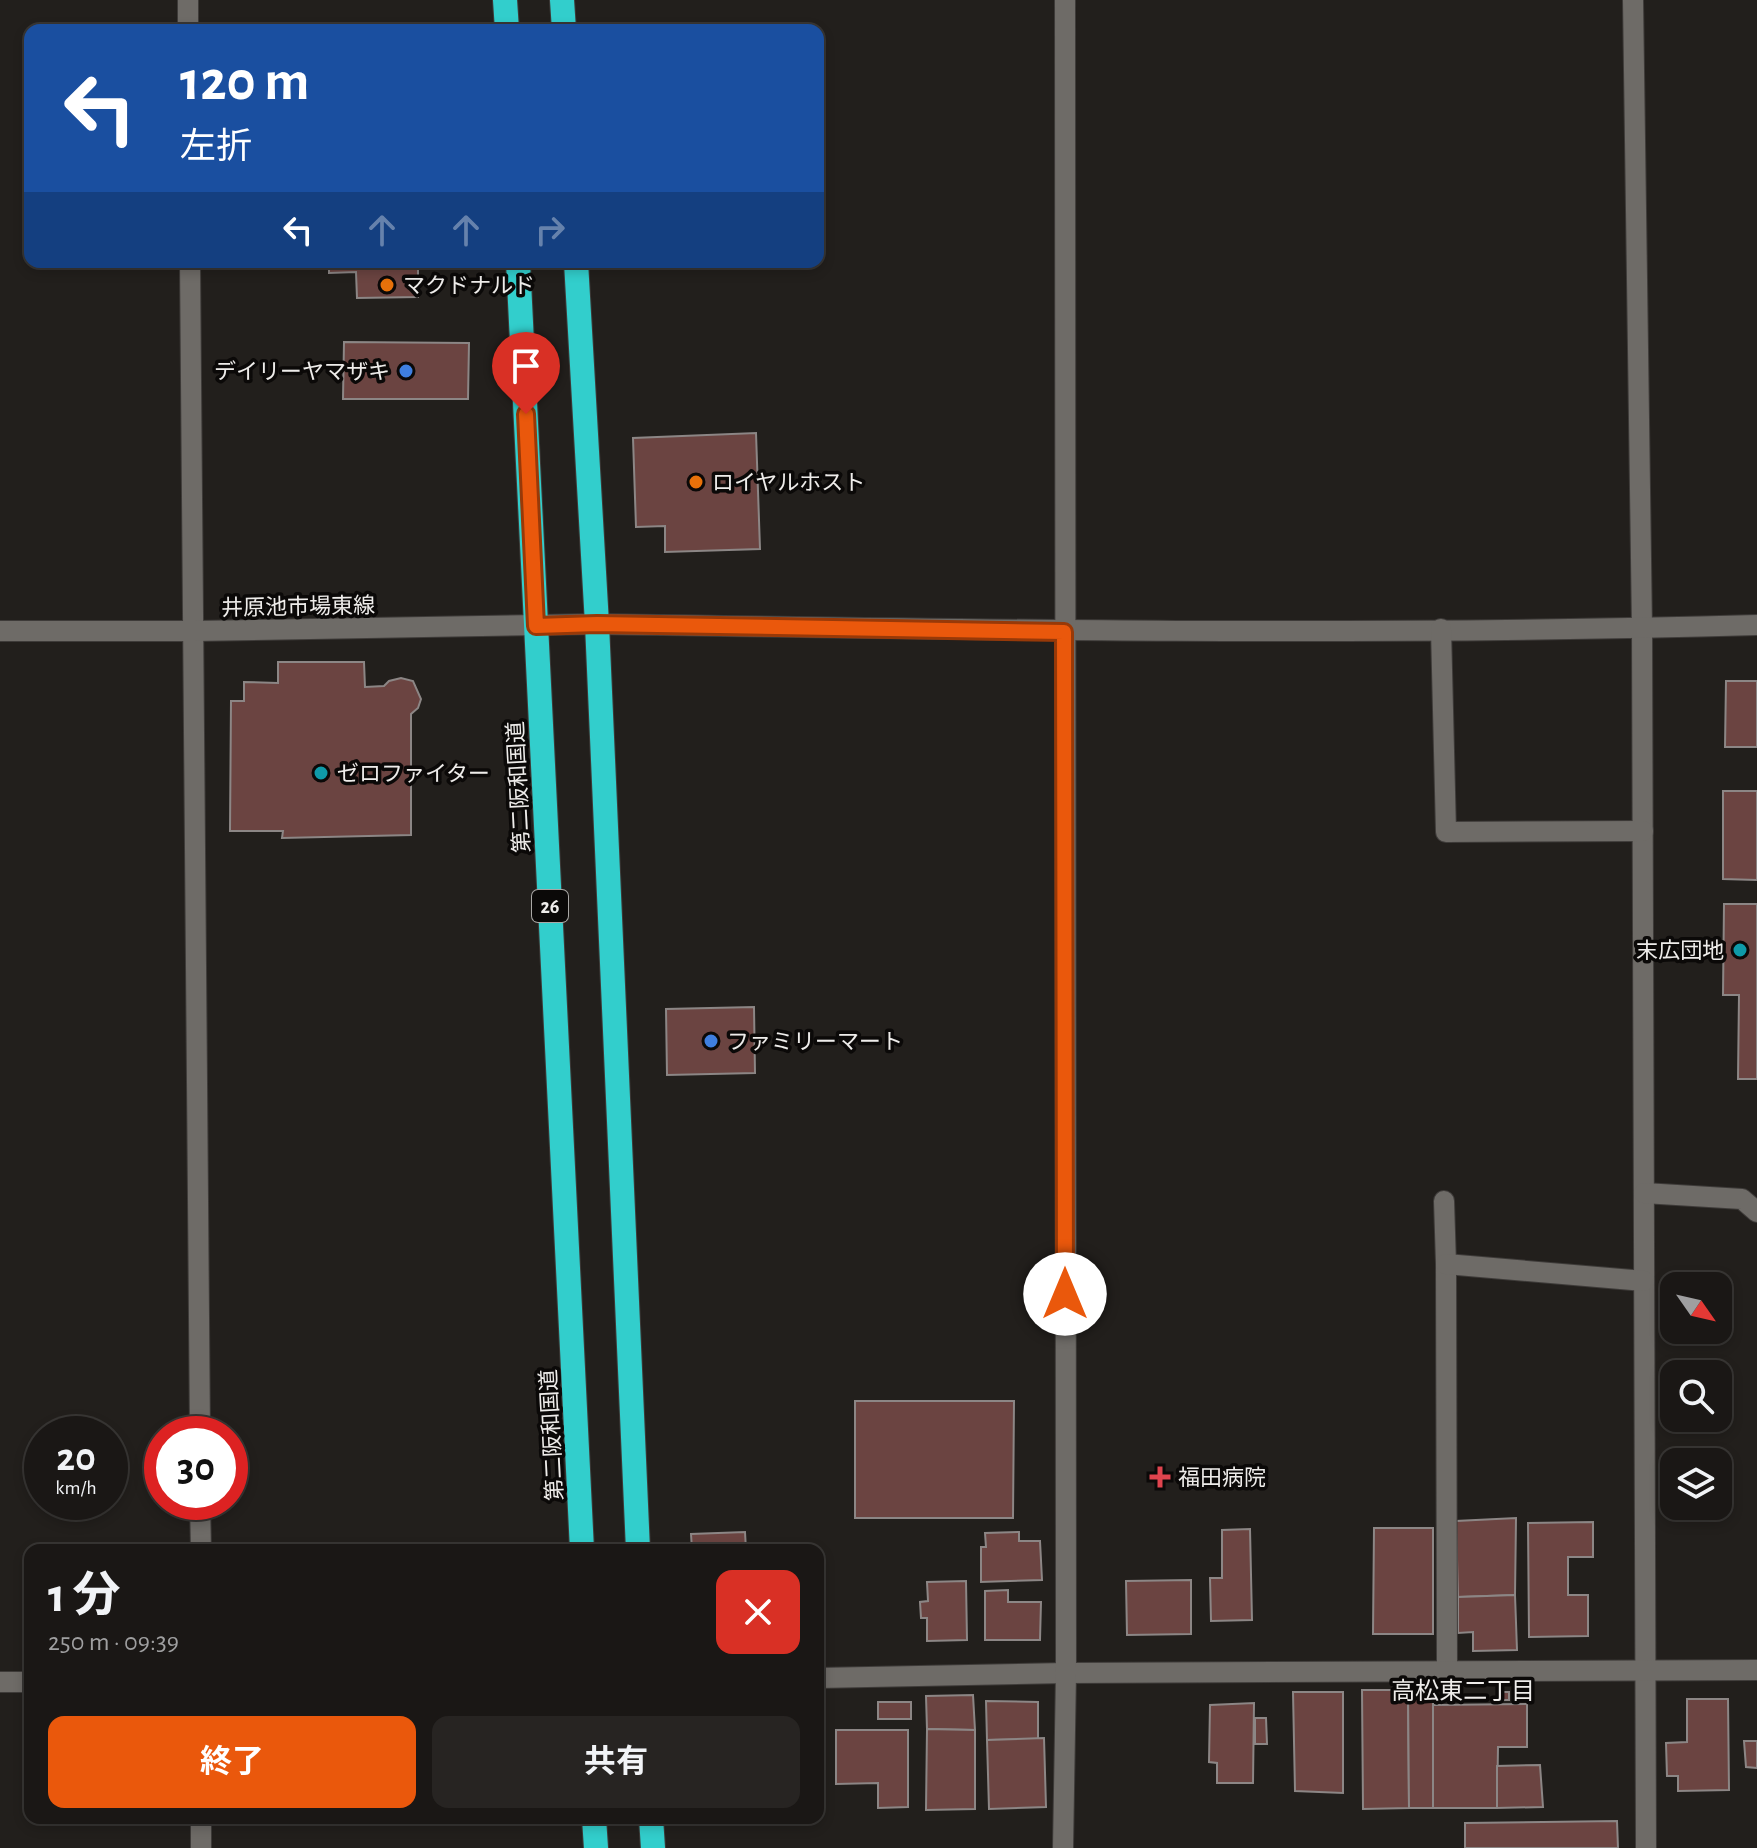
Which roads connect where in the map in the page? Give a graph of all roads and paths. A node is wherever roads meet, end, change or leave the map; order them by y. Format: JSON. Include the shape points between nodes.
{"nodes":[{"id":1,"x":188,"y":0,"type":"edge"},
{"id":2,"x":505,"y":0,"type":"edge"},
{"id":3,"x":562,"y":0,"type":"edge"},
{"id":4,"x":1065,"y":0,"type":"edge"},
{"id":5,"x":1633,"y":0,"type":"edge"},
{"id":6,"x":188,"y":24,"type":"edge"},
{"id":7,"x":507,"y":24,"type":"edge"},
{"id":8,"x":564,"y":24,"type":"edge"},
{"id":9,"x":190,"y":268,"type":"edge"},
{"id":10,"x":518,"y":268,"type":"edge"},
{"id":11,"x":576,"y":268,"type":"edge"},
{"id":12,"x":597,"y":624,"type":"junction"},
{"id":13,"x":1757,"y":625,"type":"edge"},
{"id":14,"x":536,"y":626,"type":"junction"},
{"id":15,"x":1642,"y":628,"type":"junction"},
{"id":16,"x":1441,"y":629,"type":"junction"},
{"id":17,"x":0,"y":631,"type":"edge"},
{"id":18,"x":194,"y":631,"type":"junction"},
{"id":19,"x":1064,"y":632,"type":"junction"},
{"id":20,"x":1643,"y":831,"type":"junction"},
{"id":21,"x":1644,"y":1193,"type":"junction"},
{"id":22,"x":1444,"y":1201,"type":"dead end"},
{"id":23,"x":1757,"y":1212,"type":"edge"},
{"id":24,"x":1446,"y":1264,"type":"junction"},
{"id":25,"x":1644,"y":1281,"type":"junction"},
{"id":26,"x":200,"y":1416,"type":"edge"},
{"id":27,"x":200,"y":1520,"type":"edge"},
{"id":28,"x":201,"y":1544,"type":"edge"},
{"id":29,"x":582,"y":1544,"type":"edge"},
{"id":30,"x":638,"y":1544,"type":"edge"},
{"id":31,"x":1757,"y":1670,"type":"edge"},
{"id":32,"x":1646,"y":1671,"type":"junction"},
{"id":33,"x":1447,"y":1672,"type":"junction"},
{"id":34,"x":1066,"y":1673,"type":"junction"},
{"id":35,"x":824,"y":1678,"type":"edge"},
{"id":36,"x":0,"y":1682,"type":"edge"},
{"id":37,"x":24,"y":1682,"type":"edge"},
{"id":38,"x":201,"y":1824,"type":"edge"},
{"id":39,"x":594,"y":1824,"type":"edge"},
{"id":40,"x":651,"y":1824,"type":"edge"},
{"id":41,"x":201,"y":1848,"type":"edge"},
{"id":42,"x":596,"y":1848,"type":"edge"},
{"id":43,"x":653,"y":1848,"type":"edge"},
{"id":44,"x":1063,"y":1848,"type":"edge"},
{"id":45,"x":1646,"y":1848,"type":"edge"}],
"edges":[{"from":1,"to":6,"type":"street"},
{"from":2,"to":7,"type":"highway"},
{"from":3,"to":8,"type":"highway"},
{"from":4,"to":19,"type":"street"},
{"from":5,"to":15,"type":"street"},
{"from":9,"to":18,"type":"street"},
{"from":10,"to":14,"type":"highway","name":"第二阪和国道","number":"26"},
{"from":11,"to":12,"type":"highway"},
{"from":12,"to":14,"type":"street","name":"井原池市場東線"},
{"from":12,"to":19,"type":"street","name":"井原池市場東線"},
{"from":12,"to":30,"type":"highway"},
{"from":13,"to":15,"type":"street","name":"井原池市場東線"},
{"from":14,"to":18,"type":"street","name":"井原池市場東線"},
{"from":14,"to":29,"type":"highway","name":"第二阪和国道","number":"26"},
{"from":15,"to":16,"type":"street","name":"井原池市場東線"},
{"from":15,"to":20,"type":"street"},
{"from":16,"to":19,"type":"street","name":"井原池市場東線"},
{"from":16,"to":20,"type":"street","via":[[1446,832]]},
{"from":17,"to":18,"type":"street","name":"井原池市場東線"},
{"from":18,"to":26,"type":"street"},
{"from":19,"to":34,"type":"street"},
{"from":20,"to":21,"type":"street"},
{"from":21,"to":23,"type":"street","via":[[1742,1199]]},
{"from":21,"to":25,"type":"street"},
{"from":22,"to":24,"type":"street"},
{"from":24,"to":25,"type":"street"},
{"from":24,"to":33,"type":"street"},
{"from":25,"to":32,"type":"street"},
{"from":27,"to":28,"type":"street"},
{"from":31,"to":32,"type":"street"},
{"from":32,"to":33,"type":"street"},
{"from":32,"to":45,"type":"street"},
{"from":33,"to":34,"type":"street"},
{"from":34,"to":35,"type":"street"},
{"from":34,"to":44,"type":"street"},
{"from":36,"to":37,"type":"street"},
{"from":38,"to":41,"type":"street"},
{"from":39,"to":42,"type":"highway"},
{"from":40,"to":43,"type":"highway"}]}
